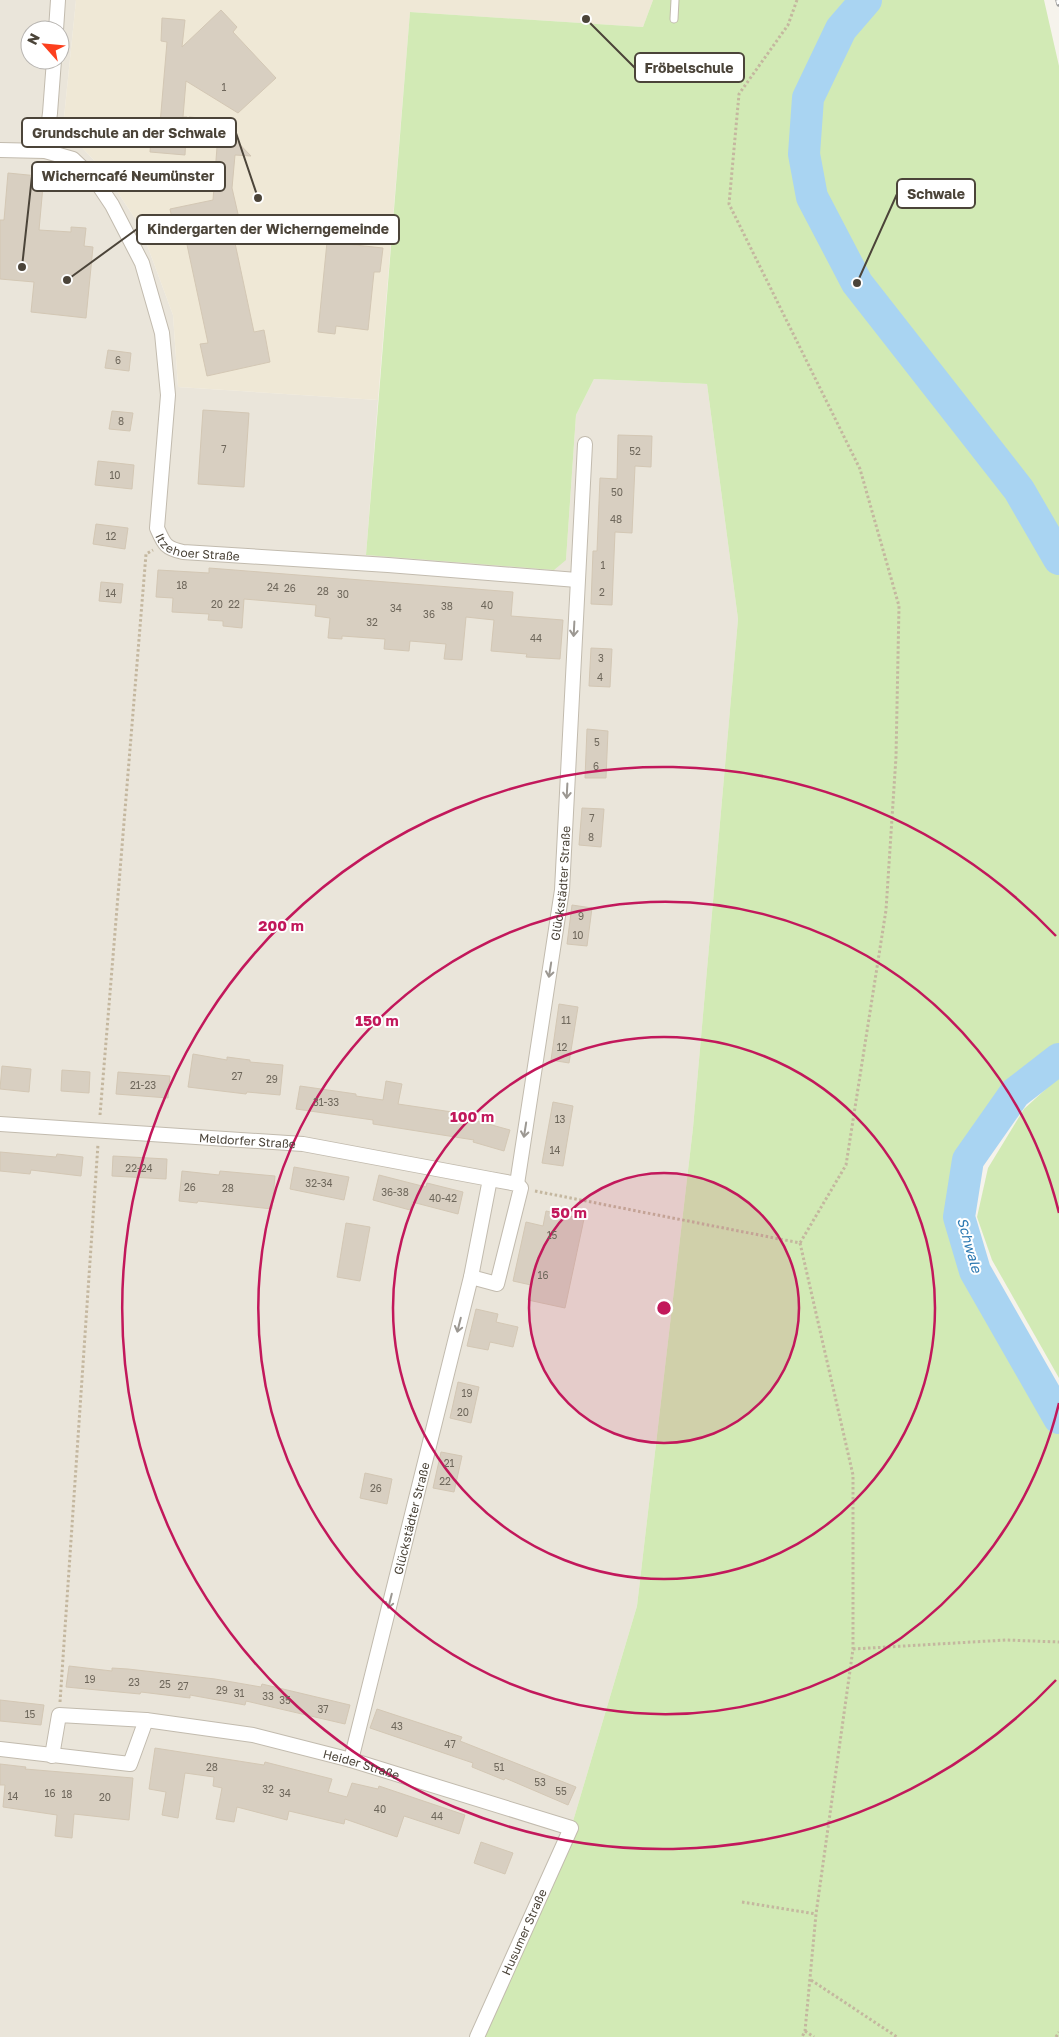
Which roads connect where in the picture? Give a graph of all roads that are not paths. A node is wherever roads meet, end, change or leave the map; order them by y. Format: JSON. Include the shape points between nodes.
{"nodes":[{"id":1,"x":58,"y":0,"type":"edge"},
{"id":2,"x":675,"y":0,"type":"edge"},
{"id":3,"x":674,"y":19,"type":"dead end"},
{"id":4,"x":57,"y":20,"type":"edge"},
{"id":5,"x":53,"y":70,"type":"edge"},
{"id":6,"x":0,"y":150,"type":"edge"},
{"id":7,"x":45,"y":151,"type":"junction"},
{"id":8,"x":584,"y":444,"type":"dead end"},
{"id":9,"x":577,"y":580,"type":"junction"},
{"id":10,"x":0,"y":1124,"type":"edge"},
{"id":11,"x":490,"y":1179,"type":"junction"},
{"id":12,"x":519,"y":1186,"type":"junction"},
{"id":13,"x":470,"y":1278,"type":"junction"},
{"id":14,"x":146,"y":1720,"type":"junction"},
{"id":15,"x":0,"y":1749,"type":"edge"},
{"id":16,"x":52,"y":1756,"type":"junction"},
{"id":17,"x":351,"y":1760,"type":"junction"},
{"id":18,"x":571,"y":1828,"type":"joint"},
{"id":19,"x":477,"y":2037,"type":"edge"}],
"edges":[{"from":1,"to":4,"type":"street"},
{"from":2,"to":3,"type":"lane"},
{"from":5,"to":7,"type":"street"},
{"from":6,"to":7,"type":"street","name":"Itzehoer Straße"},
{"from":7,"to":9,"type":"street","name":"Itzehoer Straße","via":[[73,160],[96,181],[142,263],[162,333],[168,395],[157,528],[171,550]]},
{"from":8,"to":9,"type":"street"},
{"from":9,"to":12,"type":"street","name":"Glückstädter Straße","one_way":true,"via":[[562,890]]},
{"from":10,"to":11,"type":"street","name":"Meldorfer Straße","via":[[303,1144]]},
{"from":11,"to":12,"type":"street"},
{"from":11,"to":13,"type":"street","name":"Glückstädter Straße"},
{"from":12,"to":13,"type":"street","name":"Glückstädter Straße","via":[[497,1284]]},
{"from":13,"to":17,"type":"street","name":"Glückstädter Straße","one_way":true},
{"from":14,"to":16,"type":"street","via":[[130,1764]]},
{"from":14,"to":16,"type":"street","name":"Heider Straße","via":[[59,1715]]},
{"from":14,"to":17,"type":"street","name":"Heider Straße","via":[[253,1735]]},
{"from":15,"to":16,"type":"street"},
{"from":17,"to":18,"type":"street","name":"Heider Straße"},
{"from":18,"to":19,"type":"street","name":"Husumer Straße"}]}
